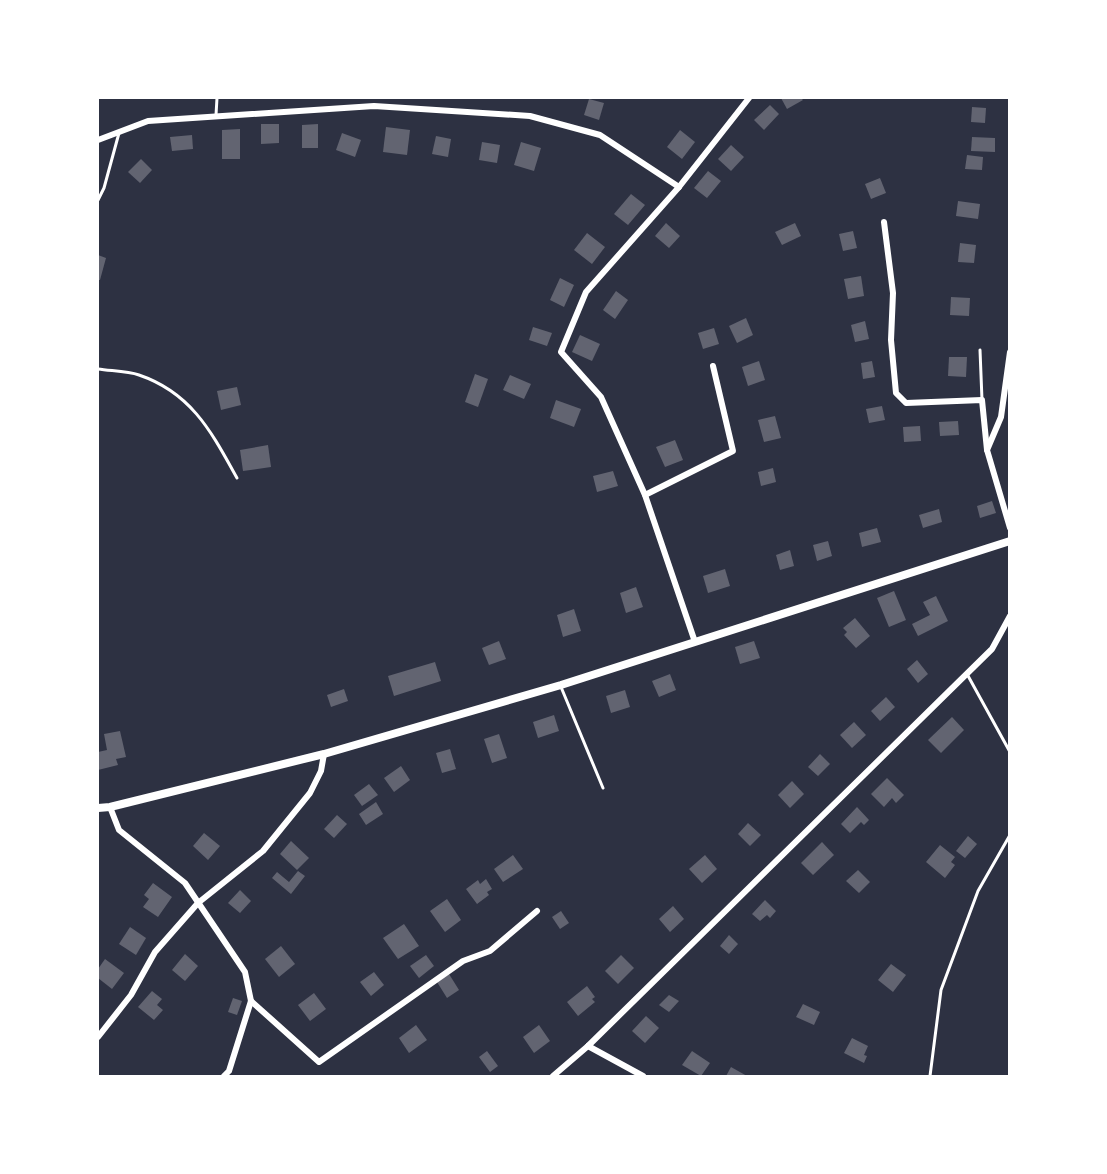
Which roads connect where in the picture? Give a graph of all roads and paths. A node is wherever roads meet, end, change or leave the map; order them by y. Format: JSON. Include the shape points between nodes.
{"nodes":[{"id":1,"x":217,"y":98,"type":"edge"},
{"id":2,"x":375,"y":98,"type":"edge"},
{"id":3,"x":749,"y":98,"type":"edge"},
{"id":4,"x":374,"y":106,"type":"junction"},
{"id":5,"x":216,"y":117,"type":"junction"},
{"id":6,"x":119,"y":134,"type":"junction"},
{"id":7,"x":98,"y":140,"type":"edge"},
{"id":8,"x":679,"y":187,"type":"junction"},
{"id":9,"x":98,"y":200,"type":"edge"},
{"id":10,"x":884,"y":222,"type":"dead end"},
{"id":11,"x":980,"y":350,"type":"dead end"},
{"id":12,"x":1010,"y":352,"type":"edge"},
{"id":13,"x":712,"y":366,"type":"dead end"},
{"id":14,"x":98,"y":369,"type":"edge"},
{"id":15,"x":982,"y":399,"type":"junction"},
{"id":16,"x":987,"y":450,"type":"junction"},
{"id":17,"x":237,"y":478,"type":"dead end"},
{"id":18,"x":645,"y":495,"type":"junction"},
{"id":19,"x":1010,"y":528,"type":"edge"},
{"id":20,"x":1008,"y":541,"type":"edge"},
{"id":21,"x":1010,"y":616,"type":"edge"},
{"id":22,"x":695,"y":642,"type":"junction"},
{"id":23,"x":966,"y":673,"type":"junction"},
{"id":24,"x":561,"y":685,"type":"junction"},
{"id":25,"x":1010,"y":752,"type":"edge"},
{"id":26,"x":324,"y":754,"type":"junction"},
{"id":27,"x":603,"y":788,"type":"dead end"},
{"id":28,"x":110,"y":807,"type":"junction"},
{"id":29,"x":98,"y":808,"type":"edge"},
{"id":30,"x":1010,"y":835,"type":"edge"},
{"id":31,"x":198,"y":903,"type":"junction"},
{"id":32,"x":537,"y":911,"type":"dead end"},
{"id":33,"x":250,"y":1001,"type":"junction"},
{"id":34,"x":98,"y":1037,"type":"edge"},
{"id":35,"x":588,"y":1046,"type":"junction"},
{"id":36,"x":224,"y":1077,"type":"edge"},
{"id":37,"x":553,"y":1077,"type":"edge"},
{"id":38,"x":643,"y":1077,"type":"edge"},
{"id":39,"x":930,"y":1077,"type":"edge"}],
"edges":[{"from":1,"to":5,"type":"lane"},
{"from":2,"to":4,"type":"street"},
{"from":3,"to":8,"type":"street"},
{"from":4,"to":5,"type":"street"},
{"from":4,"to":8,"type":"street","via":[[530,116],[600,135]]},
{"from":5,"to":6,"type":"street","via":[[148,121]]},
{"from":6,"to":7,"type":"street"},
{"from":6,"to":9,"type":"lane"},
{"from":8,"to":18,"type":"street","via":[[586,292],[561,352],[601,397]]},
{"from":10,"to":15,"type":"street","via":[[893,293],[891,340],[896,393],[906,403]]},
{"from":11,"to":15,"type":"lane"},
{"from":12,"to":16,"type":"street","via":[[1001,417]]},
{"from":13,"to":18,"type":"street","via":[[734,451]]},
{"from":14,"to":17,"type":"lane","via":[[138,375],[184,400],[208,426]]},
{"from":15,"to":16,"type":"street"},
{"from":16,"to":19,"type":"street"},
{"from":18,"to":22,"type":"street"},
{"from":20,"to":22,"type":"main road"},
{"from":21,"to":23,"type":"street","via":[[992,649]]},
{"from":22,"to":24,"type":"main road"},
{"from":23,"to":25,"type":"lane"},
{"from":23,"to":35,"type":"street"},
{"from":24,"to":26,"type":"main road"},
{"from":24,"to":27,"type":"lane"},
{"from":26,"to":28,"type":"main road"},
{"from":26,"to":31,"type":"street","via":[[310,793],[263,851]]},
{"from":28,"to":29,"type":"main road"},
{"from":28,"to":31,"type":"street","via":[[119,830],[185,883]]},
{"from":30,"to":39,"type":"lane","via":[[978,891],[941,990]]},
{"from":31,"to":33,"type":"street","via":[[245,972]]},
{"from":31,"to":34,"type":"street","via":[[155,952],[131,995]]},
{"from":32,"to":33,"type":"street","via":[[490,951],[463,961],[320,1062]]},
{"from":33,"to":36,"type":"street"},
{"from":35,"to":37,"type":"street"},
{"from":35,"to":38,"type":"street"}]}
